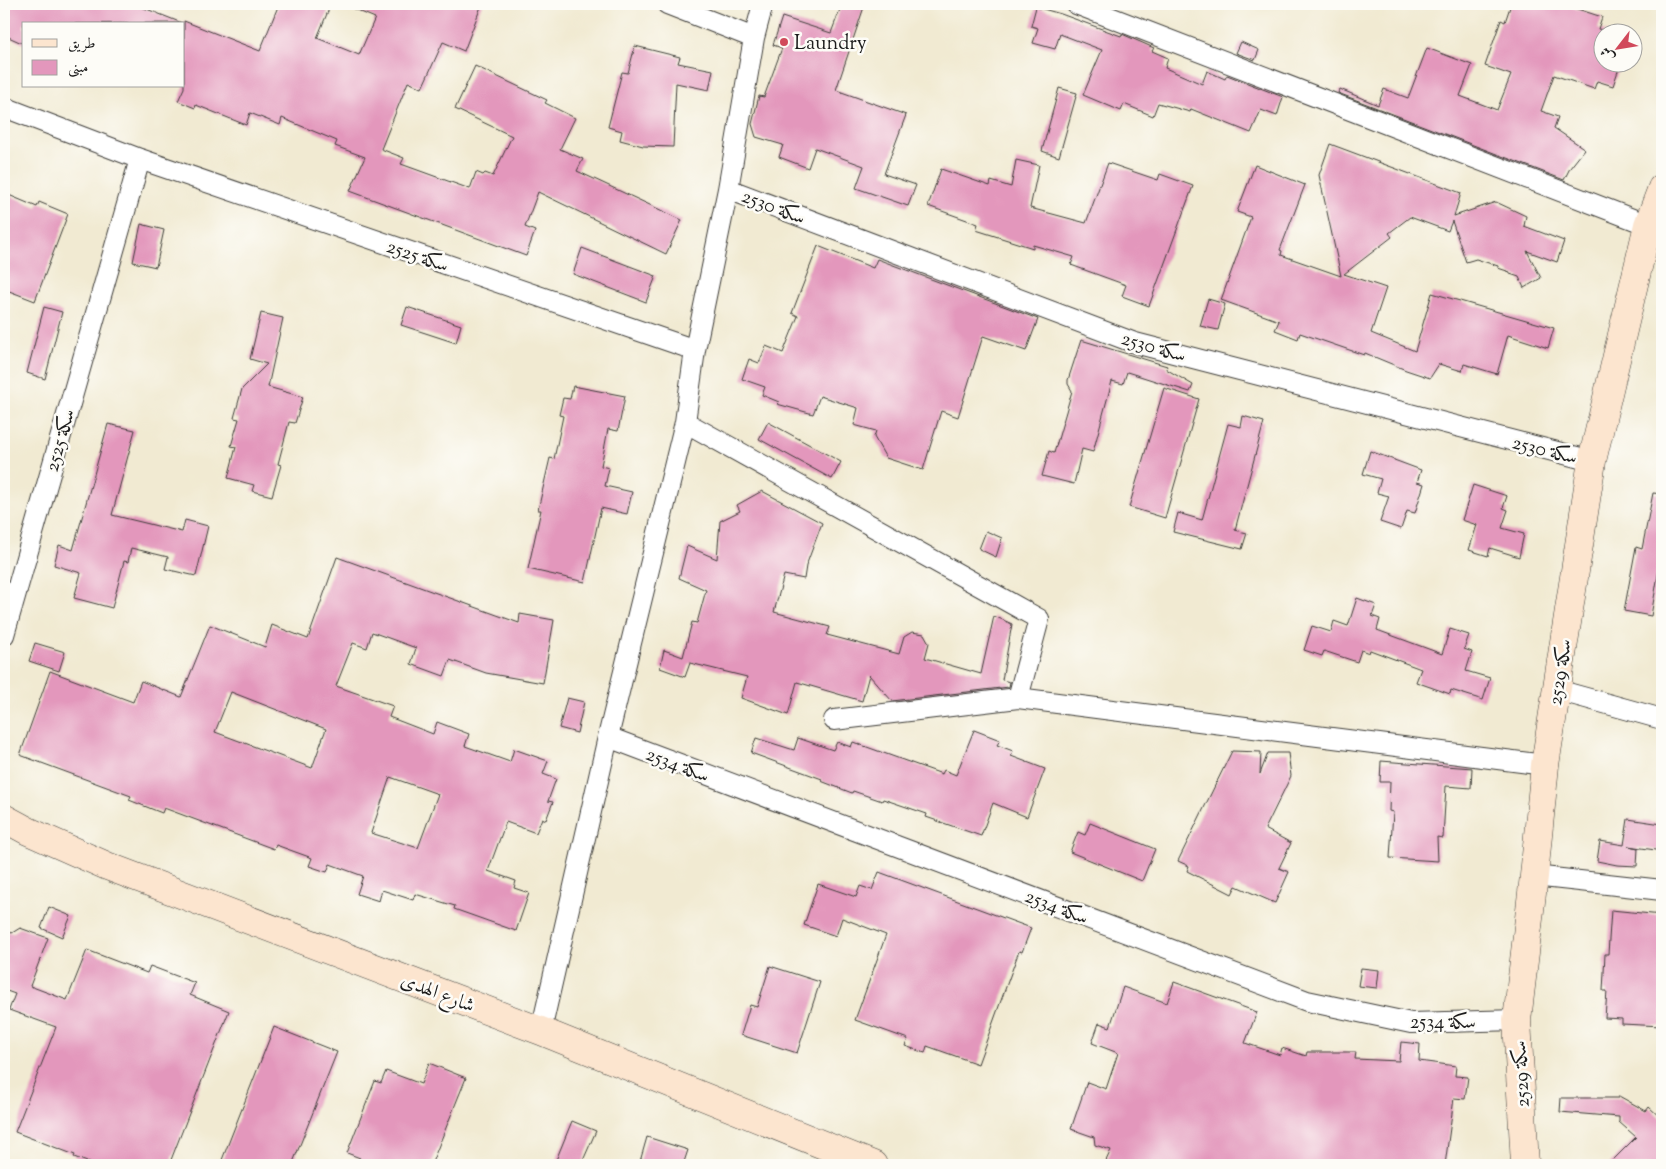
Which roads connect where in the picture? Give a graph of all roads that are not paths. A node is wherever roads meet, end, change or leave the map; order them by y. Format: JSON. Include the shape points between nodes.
{"nodes":[{"id":1,"x":667,"y":4,"type":"edge"},
{"id":2,"x":763,"y":4,"type":"edge"},
{"id":3,"x":1076,"y":4,"type":"edge"},
{"id":4,"x":754,"y":38,"type":"junction"},
{"id":5,"x":4,"y":107,"type":"edge"},
{"id":6,"x":140,"y":159,"type":"junction"},
{"id":7,"x":1662,"y":188,"type":"edge"},
{"id":8,"x":728,"y":189,"type":"junction"},
{"id":9,"x":1648,"y":225,"type":"junction"},
{"id":10,"x":695,"y":350,"type":"junction"},
{"id":11,"x":685,"y":422,"type":"junction"},
{"id":12,"x":1592,"y":461,"type":"junction"},
{"id":13,"x":4,"y":635,"type":"edge"},
{"id":14,"x":1556,"y":690,"type":"junction"},
{"id":15,"x":1018,"y":698,"type":"junction"},
{"id":16,"x":1662,"y":719,"type":"edge"},
{"id":17,"x":834,"y":720,"type":"dead end"},
{"id":18,"x":608,"y":737,"type":"junction"},
{"id":19,"x":1544,"y":765,"type":"junction"},
{"id":20,"x":4,"y":818,"type":"edge"},
{"id":21,"x":1534,"y":876,"type":"junction"},
{"id":22,"x":1662,"y":890,"type":"edge"},
{"id":23,"x":1517,"y":1020,"type":"junction"},
{"id":24,"x":541,"y":1031,"type":"junction"},
{"id":25,"x":873,"y":1165,"type":"edge"},
{"id":26,"x":1526,"y":1165,"type":"edge"}],
"edges":[{"from":1,"to":4,"type":"street"},
{"from":2,"to":4,"type":"street"},
{"from":3,"to":9,"type":"street"},
{"from":4,"to":8,"type":"street"},
{"from":5,"to":6,"type":"street","name":"سكة 2525"},
{"from":6,"to":10,"type":"street","name":"سكة 2525"},
{"from":6,"to":13,"type":"street","name":"سكة 2525"},
{"from":7,"to":9,"type":"street","name":"سكة 2529"},
{"from":8,"to":10,"type":"street"},
{"from":8,"to":12,"type":"street","name":"سكة 2530","via":[[1135,343]]},
{"from":9,"to":12,"type":"street","name":"سكة 2529"},
{"from":10,"to":11,"type":"street"},
{"from":11,"to":15,"type":"street","via":[[1039,619]]},
{"from":11,"to":18,"type":"street"},
{"from":12,"to":14,"type":"street","name":"سكة 2529"},
{"from":14,"to":16,"type":"street"},
{"from":14,"to":19,"type":"street","name":"سكة 2529"},
{"from":15,"to":17,"type":"street"},
{"from":15,"to":19,"type":"street"},
{"from":18,"to":23,"type":"street","name":"سكة 2534","via":[[1307,1001],[1411,1023]]},
{"from":18,"to":24,"type":"street"},
{"from":19,"to":21,"type":"street","name":"سكة 2529"},
{"from":20,"to":24,"type":"street","name":"شارع الهدى","via":[[107,866]]},
{"from":21,"to":22,"type":"street"},
{"from":21,"to":23,"type":"street","name":"سكة 2529"},
{"from":23,"to":26,"type":"street","name":"سكة 2529"},
{"from":24,"to":25,"type":"street","name":"شارع الهدى"}]}
